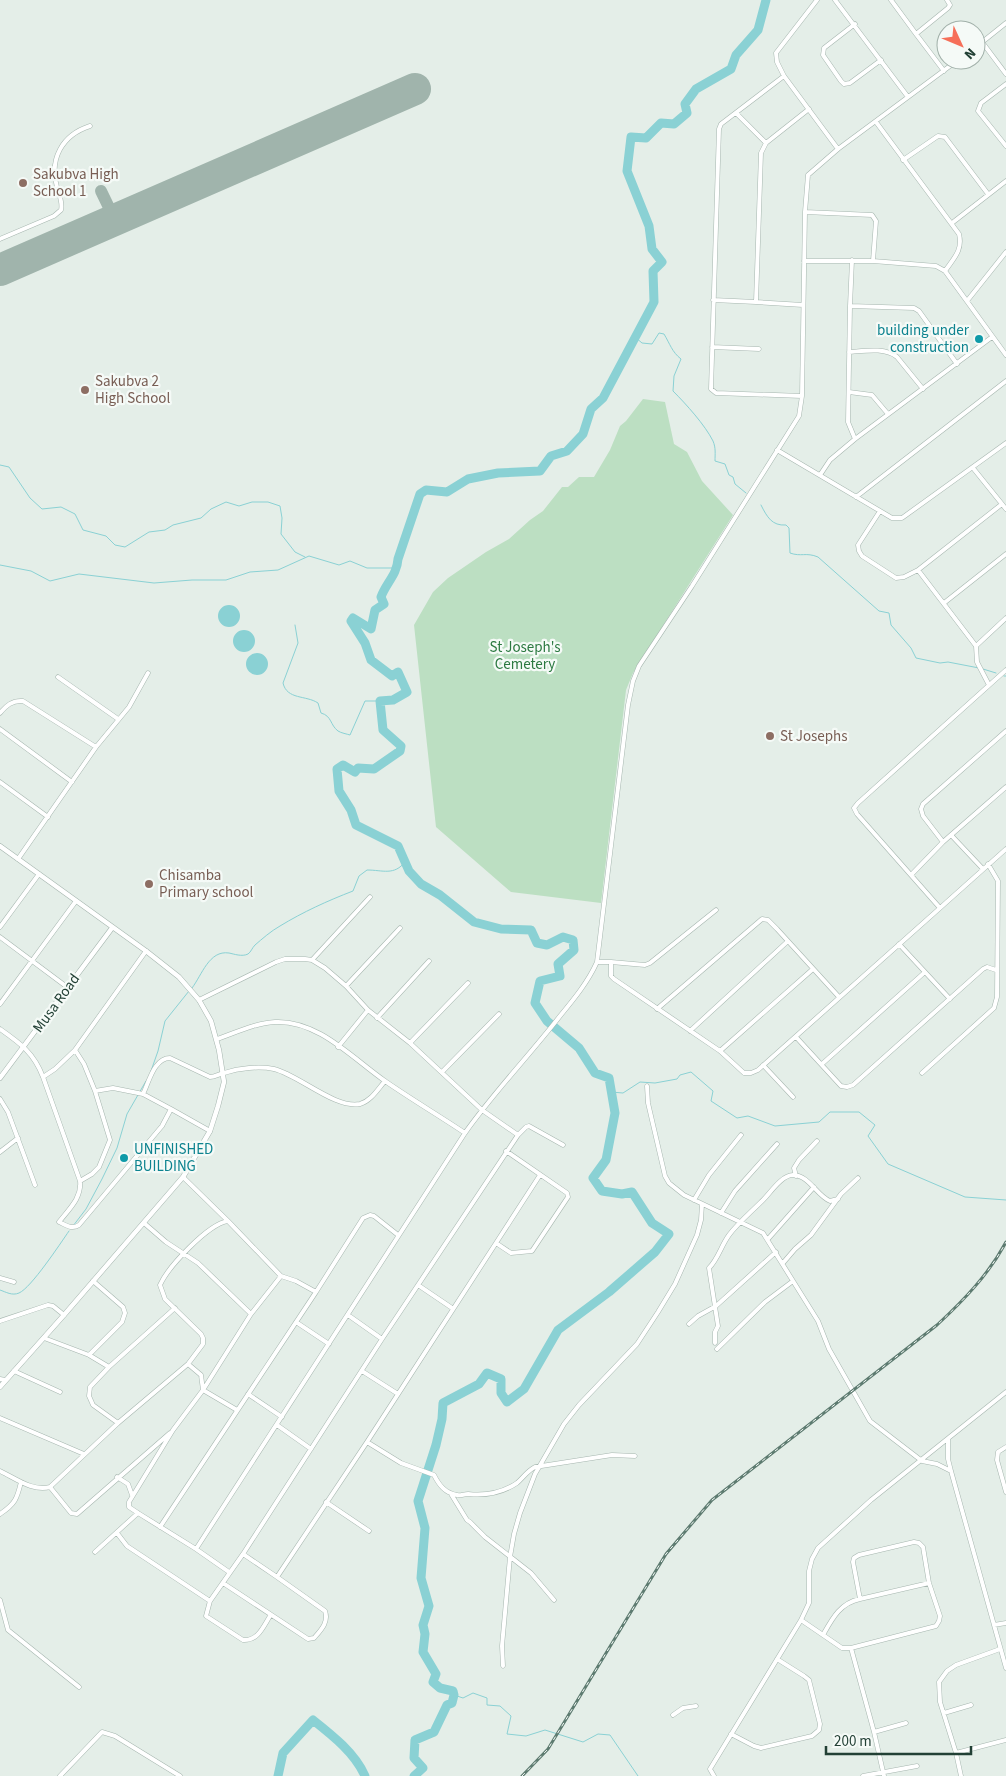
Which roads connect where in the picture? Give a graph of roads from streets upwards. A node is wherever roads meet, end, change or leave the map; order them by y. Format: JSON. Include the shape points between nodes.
{"nodes":[{"id":1,"x":817,"y":0,"type":"edge"},
{"id":2,"x":835,"y":0,"type":"edge"},
{"id":3,"x":891,"y":0,"type":"edge"},
{"id":4,"x":947,"y":0,"type":"edge"},
{"id":5,"x":1006,"y":23,"type":"edge"},
{"id":6,"x":854,"y":24,"type":"junction"},
{"id":7,"x":916,"y":34,"type":"junction"},
{"id":8,"x":986,"y":39,"type":"edge"},
{"id":9,"x":986,"y":47,"type":"edge"},
{"id":10,"x":881,"y":60,"type":"junction"},
{"id":11,"x":944,"y":71,"type":"joint"},
{"id":12,"x":1006,"y":74,"type":"edge"},
{"id":13,"x":784,"y":76,"type":"junction"},
{"id":14,"x":1006,"y":84,"type":"edge"},
{"id":15,"x":908,"y":97,"type":"junction"},
{"id":16,"x":809,"y":109,"type":"junction"},
{"id":17,"x":736,"y":113,"type":"junction"},
{"id":18,"x":876,"y":122,"type":"junction"},
{"id":19,"x":90,"y":126,"type":"dead end"},
{"id":20,"x":766,"y":143,"type":"junction"},
{"id":21,"x":1006,"y":146,"type":"edge"},
{"id":22,"x":838,"y":148,"type":"junction"},
{"id":23,"x":903,"y":160,"type":"junction"},
{"id":24,"x":1006,"y":181,"type":"edge"},
{"id":25,"x":988,"y":194,"type":"junction"},
{"id":26,"x":805,"y":212,"type":"junction"},
{"id":27,"x":952,"y":222,"type":"junction"},
{"id":28,"x":0,"y":239,"type":"edge"},
{"id":29,"x":1006,"y":252,"type":"edge"},
{"id":30,"x":852,"y":260,"type":"junction"},
{"id":31,"x":804,"y":261,"type":"junction"},
{"id":32,"x":873,"y":261,"type":"junction"},
{"id":33,"x":945,"y":271,"type":"junction"},
{"id":34,"x":713,"y":300,"type":"junction"},
{"id":35,"x":967,"y":301,"type":"junction"},
{"id":36,"x":756,"y":302,"type":"junction"},
{"id":37,"x":803,"y":304,"type":"junction"},
{"id":38,"x":850,"y":306,"type":"junction"},
{"id":39,"x":992,"y":337,"type":"junction"},
{"id":40,"x":712,"y":347,"type":"junction"},
{"id":41,"x":759,"y":349,"type":"dead end"},
{"id":42,"x":849,"y":352,"type":"junction"},
{"id":43,"x":1006,"y":355,"type":"edge"},
{"id":44,"x":957,"y":364,"type":"junction"},
{"id":45,"x":1006,"y":381,"type":"edge"},
{"id":46,"x":923,"y":389,"type":"junction"},
{"id":47,"x":848,"y":392,"type":"junction"},
{"id":48,"x":802,"y":396,"type":"junction"},
{"id":49,"x":888,"y":414,"type":"junction"},
{"id":50,"x":855,"y":439,"type":"junction"},
{"id":51,"x":1006,"y":443,"type":"edge"},
{"id":52,"x":777,"y":450,"type":"junction"},
{"id":53,"x":972,"y":468,"type":"junction"},
{"id":54,"x":820,"y":475,"type":"junction"},
{"id":55,"x":856,"y":497,"type":"junction"},
{"id":56,"x":1002,"y":504,"type":"junction"},
{"id":57,"x":1006,"y":509,"type":"edge"},
{"id":58,"x":880,"y":511,"type":"junction"},
{"id":59,"x":1006,"y":554,"type":"edge"},
{"id":60,"x":918,"y":570,"type":"junction"},
{"id":61,"x":944,"y":603,"type":"junction"},
{"id":62,"x":1006,"y":618,"type":"edge"},
{"id":63,"x":976,"y":646,"type":"junction"},
{"id":64,"x":1006,"y":670,"type":"edge"},
{"id":65,"x":148,"y":673,"type":"dead end"},
{"id":66,"x":58,"y":677,"type":"dead end"},
{"id":67,"x":989,"y":685,"type":"junction"},
{"id":68,"x":0,"y":713,"type":"edge"},
{"id":69,"x":118,"y":719,"type":"junction"},
{"id":70,"x":0,"y":729,"type":"edge"},
{"id":71,"x":1006,"y":731,"type":"edge"},
{"id":72,"x":96,"y":748,"type":"junction"},
{"id":73,"x":0,"y":782,"type":"edge"},
{"id":74,"x":72,"y":782,"type":"junction"},
{"id":75,"x":1006,"y":787,"type":"edge"},
{"id":76,"x":48,"y":817,"type":"junction"},
{"id":77,"x":951,"y":835,"type":"junction"},
{"id":78,"x":943,"y":842,"type":"junction"},
{"id":79,"x":0,"y":846,"type":"edge"},
{"id":80,"x":1006,"y":848,"type":"edge"},
{"id":81,"x":18,"y":859,"type":"junction"},
{"id":82,"x":988,"y":864,"type":"junction"},
{"id":83,"x":983,"y":869,"type":"junction"},
{"id":84,"x":39,"y":874,"type":"junction"},
{"id":85,"x":911,"y":874,"type":"junction"},
{"id":86,"x":370,"y":897,"type":"dead end"},
{"id":87,"x":76,"y":901,"type":"junction"},
{"id":88,"x":940,"y":908,"type":"junction"},
{"id":89,"x":716,"y":910,"type":"dead end"},
{"id":90,"x":0,"y":927,"type":"edge"},
{"id":91,"x":112,"y":928,"type":"junction"},
{"id":92,"x":400,"y":928,"type":"dead end"},
{"id":93,"x":0,"y":937,"type":"edge"},
{"id":94,"x":788,"y":941,"type":"junction"},
{"id":95,"x":899,"y":944,"type":"junction"},
{"id":96,"x":146,"y":951,"type":"junction"},
{"id":97,"x":32,"y":960,"type":"junction"},
{"id":98,"x":312,"y":960,"type":"junction"},
{"id":99,"x":429,"y":961,"type":"dead end"},
{"id":100,"x":597,"y":962,"type":"junction"},
{"id":101,"x":611,"y":962,"type":"junction"},
{"id":102,"x":814,"y":969,"type":"junction"},
{"id":103,"x":996,"y":970,"type":"junction"},
{"id":104,"x":925,"y":972,"type":"junction"},
{"id":105,"x":468,"y":982,"type":"dead end"},
{"id":106,"x":346,"y":986,"type":"junction"},
{"id":107,"x":67,"y":987,"type":"junction"},
{"id":108,"x":840,"y":997,"type":"junction"},
{"id":109,"x":950,"y":999,"type":"junction"},
{"id":110,"x":199,"y":1000,"type":"junction"},
{"id":111,"x":0,"y":1004,"type":"edge"},
{"id":112,"x":657,"y":1009,"type":"junction"},
{"id":113,"x":368,"y":1010,"type":"junction"},
{"id":114,"x":499,"y":1014,"type":"dead end"},
{"id":115,"x":377,"y":1018,"type":"junction"},
{"id":116,"x":0,"y":1029,"type":"edge"},
{"id":117,"x":690,"y":1031,"type":"junction"},
{"id":118,"x":796,"y":1037,"type":"junction"},
{"id":119,"x":217,"y":1040,"type":"junction"},
{"id":120,"x":410,"y":1043,"type":"junction"},
{"id":121,"x":24,"y":1046,"type":"junction"},
{"id":122,"x":338,"y":1047,"type":"junction"},
{"id":123,"x":75,"y":1050,"type":"junction"},
{"id":124,"x":720,"y":1051,"type":"junction"},
{"id":125,"x":822,"y":1064,"type":"junction"},
{"id":126,"x":763,"y":1065,"type":"junction"},
{"id":127,"x":442,"y":1072,"type":"junction"},
{"id":128,"x":224,"y":1073,"type":"junction"},
{"id":129,"x":922,"y":1074,"type":"dead end"},
{"id":130,"x":43,"y":1077,"type":"junction"},
{"id":131,"x":0,"y":1078,"type":"edge"},
{"id":132,"x":385,"y":1081,"type":"junction"},
{"id":133,"x":647,"y":1086,"type":"dead end"},
{"id":134,"x":96,"y":1090,"type":"junction"},
{"id":135,"x":142,"y":1094,"type":"junction"},
{"id":136,"x":793,"y":1097,"type":"dead end"},
{"id":137,"x":0,"y":1099,"type":"edge"},
{"id":138,"x":171,"y":1109,"type":"junction"},
{"id":139,"x":482,"y":1110,"type":"junction"},
{"id":140,"x":210,"y":1131,"type":"junction"},
{"id":141,"x":465,"y":1133,"type":"junction"},
{"id":142,"x":518,"y":1135,"type":"junction"},
{"id":143,"x":741,"y":1135,"type":"dead end"},
{"id":144,"x":18,"y":1138,"type":"junction"},
{"id":145,"x":817,"y":1141,"type":"dead end"},
{"id":146,"x":777,"y":1144,"type":"dead end"},
{"id":147,"x":562,"y":1145,"type":"dead end"},
{"id":148,"x":506,"y":1151,"type":"junction"},
{"id":149,"x":0,"y":1152,"type":"edge"},
{"id":150,"x":794,"y":1168,"type":"junction"},
{"id":151,"x":540,"y":1175,"type":"junction"},
{"id":152,"x":796,"y":1176,"type":"junction"},
{"id":153,"x":183,"y":1177,"type":"junction"},
{"id":154,"x":786,"y":1177,"type":"junction"},
{"id":155,"x":858,"y":1178,"type":"dead end"},
{"id":156,"x":80,"y":1181,"type":"junction"},
{"id":157,"x":35,"y":1184,"type":"dead end"},
{"id":158,"x":814,"y":1187,"type":"junction"},
{"id":159,"x":838,"y":1199,"type":"junction"},
{"id":160,"x":694,"y":1200,"type":"junction"},
{"id":161,"x":830,"y":1201,"type":"junction"},
{"id":162,"x":702,"y":1204,"type":"junction"},
{"id":163,"x":832,"y":1207,"type":"junction"},
{"id":164,"x":721,"y":1212,"type":"junction"},
{"id":165,"x":228,"y":1221,"type":"junction"},
{"id":166,"x":741,"y":1222,"type":"junction"},
{"id":167,"x":144,"y":1223,"type":"junction"},
{"id":168,"x":398,"y":1235,"type":"junction"},
{"id":169,"x":768,"y":1240,"type":"junction"},
{"id":170,"x":496,"y":1242,"type":"junction"},
{"id":171,"x":776,"y":1252,"type":"junction"},
{"id":172,"x":185,"y":1253,"type":"junction"},
{"id":173,"x":783,"y":1263,"type":"junction"},
{"id":174,"x":280,"y":1276,"type":"junction"},
{"id":175,"x":0,"y":1278,"type":"edge"},
{"id":176,"x":93,"y":1281,"type":"junction"},
{"id":177,"x":793,"y":1281,"type":"junction"},
{"id":178,"x":14,"y":1282,"type":"dead end"},
{"id":179,"x":418,"y":1285,"type":"junction"},
{"id":180,"x":316,"y":1292,"type":"junction"},
{"id":181,"x":716,"y":1306,"type":"junction"},
{"id":182,"x":175,"y":1308,"type":"junction"},
{"id":183,"x":452,"y":1308,"type":"junction"},
{"id":184,"x":251,"y":1314,"type":"junction"},
{"id":185,"x":64,"y":1315,"type":"junction"},
{"id":186,"x":348,"y":1315,"type":"junction"},
{"id":187,"x":0,"y":1321,"type":"edge"},
{"id":188,"x":296,"y":1322,"type":"junction"},
{"id":189,"x":688,"y":1324,"type":"dead end"},
{"id":190,"x":44,"y":1338,"type":"junction"},
{"id":191,"x":382,"y":1339,"type":"junction"},
{"id":192,"x":715,"y":1343,"type":"dead end"},
{"id":193,"x":329,"y":1344,"type":"junction"},
{"id":194,"x":717,"y":1349,"type":"dead end"},
{"id":195,"x":89,"y":1355,"type":"junction"},
{"id":196,"x":188,"y":1364,"type":"junction"},
{"id":197,"x":109,"y":1367,"type":"junction"},
{"id":198,"x":14,"y":1371,"type":"junction"},
{"id":199,"x":362,"y":1372,"type":"junction"},
{"id":200,"x":3,"y":1380,"type":"edge"},
{"id":201,"x":0,"y":1387,"type":"edge"},
{"id":202,"x":203,"y":1390,"type":"junction"},
{"id":203,"x":60,"y":1392,"type":"dead end"},
{"id":204,"x":1006,"y":1392,"type":"edge"},
{"id":205,"x":248,"y":1394,"type":"junction"},
{"id":206,"x":398,"y":1394,"type":"junction"},
{"id":207,"x":237,"y":1410,"type":"junction"},
{"id":208,"x":282,"y":1417,"type":"junction"},
{"id":209,"x":0,"y":1418,"type":"edge"},
{"id":210,"x":118,"y":1423,"type":"junction"},
{"id":211,"x":276,"y":1425,"type":"junction"},
{"id":212,"x":173,"y":1430,"type":"junction"},
{"id":213,"x":947,"y":1440,"type":"junction"},
{"id":214,"x":367,"y":1442,"type":"junction"},
{"id":215,"x":1006,"y":1447,"type":"edge"},
{"id":216,"x":311,"y":1449,"type":"junction"},
{"id":217,"x":84,"y":1454,"type":"junction"},
{"id":218,"x":636,"y":1456,"type":"dead end"},
{"id":219,"x":922,"y":1461,"type":"junction"},
{"id":220,"x":539,"y":1467,"type":"junction"},
{"id":221,"x":0,"y":1471,"type":"edge"},
{"id":222,"x":951,"y":1471,"type":"junction"},
{"id":223,"x":117,"y":1477,"type":"junction"},
{"id":224,"x":21,"y":1482,"type":"junction"},
{"id":225,"x":50,"y":1487,"type":"junction"},
{"id":226,"x":447,"y":1491,"type":"junction"},
{"id":227,"x":1006,"y":1492,"type":"edge"},
{"id":228,"x":132,"y":1495,"type":"junction"},
{"id":229,"x":326,"y":1502,"type":"junction"},
{"id":230,"x":138,"y":1513,"type":"junction"},
{"id":231,"x":0,"y":1514,"type":"edge"},
{"id":232,"x":160,"y":1527,"type":"junction"},
{"id":233,"x":369,"y":1531,"type":"dead end"},
{"id":234,"x":117,"y":1534,"type":"junction"},
{"id":235,"x":196,"y":1549,"type":"junction"},
{"id":236,"x":95,"y":1552,"type":"dead end"},
{"id":237,"x":242,"y":1554,"type":"junction"},
{"id":238,"x":510,"y":1557,"type":"junction"},
{"id":239,"x":229,"y":1572,"type":"junction"},
{"id":240,"x":277,"y":1577,"type":"junction"},
{"id":241,"x":222,"y":1583,"type":"junction"},
{"id":242,"x":929,"y":1583,"type":"junction"},
{"id":243,"x":860,"y":1599,"type":"junction"},
{"id":244,"x":0,"y":1600,"type":"edge"},
{"id":245,"x":554,"y":1600,"type":"dead end"},
{"id":246,"x":210,"y":1601,"type":"junction"},
{"id":247,"x":270,"y":1616,"type":"junction"},
{"id":248,"x":802,"y":1620,"type":"junction"},
{"id":249,"x":1006,"y":1622,"type":"edge"},
{"id":250,"x":994,"y":1625,"type":"junction"},
{"id":251,"x":823,"y":1635,"type":"junction"},
{"id":252,"x":851,"y":1648,"type":"junction"},
{"id":253,"x":1000,"y":1649,"type":"junction"},
{"id":254,"x":777,"y":1659,"type":"junction"},
{"id":255,"x":503,"y":1666,"type":"dead end"},
{"id":256,"x":1006,"y":1668,"type":"edge"},
{"id":257,"x":79,"y":1687,"type":"dead end"},
{"id":258,"x":696,"y":1706,"type":"dead end"},
{"id":259,"x":971,"y":1706,"type":"dead end"},
{"id":260,"x":944,"y":1713,"type":"junction"},
{"id":261,"x":673,"y":1715,"type":"dead end"},
{"id":262,"x":906,"y":1723,"type":"dead end"},
{"id":263,"x":874,"y":1732,"type":"junction"},
{"id":264,"x":731,"y":1734,"type":"junction"},
{"id":265,"x":1006,"y":1740,"type":"edge"},
{"id":266,"x":956,"y":1753,"type":"junction"},
{"id":267,"x":916,"y":1766,"type":"dead end"},
{"id":268,"x":883,"y":1774,"type":"edge"},
{"id":269,"x":60,"y":1776,"type":"edge"},
{"id":270,"x":180,"y":1776,"type":"edge"},
{"id":271,"x":714,"y":1776,"type":"edge"},
{"id":272,"x":863,"y":1776,"type":"edge"},
{"id":273,"x":961,"y":1776,"type":"edge"}],
"edges":[{"from":1,"to":13,"type":"street","via":[[776,54]]},
{"from":2,"to":6,"type":"street"},
{"from":3,"to":7,"type":"street"},
{"from":4,"to":7,"type":"street","via":[[948,8]]},
{"from":5,"to":8,"type":"street"},
{"from":6,"to":10,"type":"street"},
{"from":6,"to":10,"type":"street","via":[[822,51],[841,81],[850,83]]},
{"from":7,"to":11,"type":"street"},
{"from":9,"to":12,"type":"street"},
{"from":10,"to":15,"type":"street"},
{"from":11,"to":15,"type":"street"},
{"from":13,"to":16,"type":"street"},
{"from":13,"to":17,"type":"street"},
{"from":14,"to":21,"type":"street","via":[[981,103],[978,110]]},
{"from":15,"to":18,"type":"street"},
{"from":16,"to":20,"type":"street"},
{"from":16,"to":22,"type":"street"},
{"from":17,"to":20,"type":"street"},
{"from":17,"to":34,"type":"street","via":[[719,129]]},
{"from":18,"to":22,"type":"street"},
{"from":18,"to":23,"type":"street"},
{"from":19,"to":28,"type":"street","via":[[78,130],[64,142],[56,160],[54,173],[61,210]]},
{"from":20,"to":36,"type":"street","via":[[761,153]]},
{"from":22,"to":26,"type":"street","via":[[808,174]]},
{"from":23,"to":25,"type":"street","via":[[942,135]]},
{"from":23,"to":27,"type":"street"},
{"from":24,"to":25,"type":"street"},
{"from":25,"to":27,"type":"street"},
{"from":26,"to":31,"type":"street"},
{"from":26,"to":32,"type":"street","via":[[869,213],[874,216]]},
{"from":27,"to":33,"type":"street","via":[[962,243]]},
{"from":29,"to":35,"type":"street"},
{"from":30,"to":31,"type":"street"},
{"from":30,"to":32,"type":"street"},
{"from":30,"to":38,"type":"street"},
{"from":31,"to":37,"type":"street"},
{"from":32,"to":33,"type":"street","via":[[936,266]]},
{"from":33,"to":35,"type":"street"},
{"from":34,"to":36,"type":"street"},
{"from":34,"to":40,"type":"street"},
{"from":35,"to":39,"type":"street"},
{"from":36,"to":37,"type":"street"},
{"from":37,"to":48,"type":"street"},
{"from":38,"to":42,"type":"street"},
{"from":38,"to":44,"type":"street","via":[[914,308]]},
{"from":39,"to":43,"type":"street"},
{"from":39,"to":44,"type":"street"},
{"from":40,"to":41,"type":"street"},
{"from":40,"to":48,"type":"street","via":[[711,389],[714,392]]},
{"from":42,"to":46,"type":"street","via":[[892,352]]},
{"from":42,"to":47,"type":"street"},
{"from":44,"to":46,"type":"street"},
{"from":45,"to":55,"type":"street"},
{"from":46,"to":49,"type":"street"},
{"from":47,"to":49,"type":"street","via":[[872,395]]},
{"from":47,"to":50,"type":"street","via":[[848,422]]},
{"from":48,"to":52,"type":"street","via":[[799,416]]},
{"from":49,"to":50,"type":"street"},
{"from":50,"to":54,"type":"street","via":[[830,460]]},
{"from":51,"to":53,"type":"street"},
{"from":52,"to":54,"type":"street"},
{"from":52,"to":100,"type":"street","via":[[639,666],[633,681]]},
{"from":53,"to":56,"type":"street"},
{"from":53,"to":58,"type":"street","via":[[902,518],[892,518]]},
{"from":54,"to":55,"type":"street"},
{"from":55,"to":58,"type":"street"},
{"from":56,"to":57,"type":"street"},
{"from":56,"to":60,"type":"street"},
{"from":58,"to":60,"type":"street","via":[[858,545],[862,556],[896,578]]},
{"from":59,"to":61,"type":"street"},
{"from":60,"to":61,"type":"street"},
{"from":61,"to":63,"type":"street"},
{"from":62,"to":63,"type":"street"},
{"from":63,"to":67,"type":"street","via":[[977,662]]},
{"from":64,"to":67,"type":"street"},
{"from":65,"to":69,"type":"street","via":[[129,707]]},
{"from":66,"to":69,"type":"street"},
{"from":67,"to":85,"type":"street","via":[[854,808]]},
{"from":68,"to":72,"type":"street","via":[[8,704],[23,701]]},
{"from":69,"to":72,"type":"street"},
{"from":70,"to":74,"type":"street"},
{"from":71,"to":78,"type":"street","via":[[921,809]]},
{"from":72,"to":74,"type":"street"},
{"from":73,"to":76,"type":"street"},
{"from":74,"to":76,"type":"street"},
{"from":75,"to":77,"type":"street"},
{"from":76,"to":81,"type":"street"},
{"from":77,"to":78,"type":"street"},
{"from":77,"to":83,"type":"street"},
{"from":78,"to":85,"type":"street"},
{"from":79,"to":81,"type":"street"},
{"from":80,"to":82,"type":"street"},
{"from":81,"to":84,"type":"street"},
{"from":82,"to":83,"type":"street"},
{"from":82,"to":103,"type":"street","via":[[998,881]]},
{"from":83,"to":88,"type":"street"},
{"from":84,"to":87,"type":"street"},
{"from":84,"to":90,"type":"street"},
{"from":85,"to":88,"type":"street"},
{"from":86,"to":98,"type":"street"},
{"from":87,"to":91,"type":"street"},
{"from":87,"to":97,"type":"street"},
{"from":88,"to":95,"type":"street"},
{"from":89,"to":101,"type":"street","via":[[650,963]]},
{"from":91,"to":96,"type":"street"},
{"from":91,"to":107,"type":"street","name":"Musa Road"},
{"from":92,"to":106,"type":"street"},
{"from":93,"to":97,"type":"street"},
{"from":94,"to":102,"type":"street"},
{"from":94,"to":112,"type":"street","via":[[768,920],[762,919]]},
{"from":94,"to":117,"type":"street"},
{"from":95,"to":104,"type":"street"},
{"from":95,"to":108,"type":"street"},
{"from":96,"to":110,"type":"street","via":[[179,977]]},
{"from":96,"to":123,"type":"street"},
{"from":97,"to":107,"type":"street"},
{"from":97,"to":111,"type":"street"},
{"from":98,"to":106,"type":"street"},
{"from":98,"to":110,"type":"street","via":[[276,962]]},
{"from":99,"to":115,"type":"street"},
{"from":100,"to":101,"type":"street"},
{"from":100,"to":139,"type":"street","via":[[590,978],[550,1030]]},
{"from":101,"to":112,"type":"street","via":[[614,980]]},
{"from":102,"to":108,"type":"street"},
{"from":102,"to":124,"type":"street"},
{"from":103,"to":109,"type":"street","via":[[987,967]]},
{"from":103,"to":129,"type":"street","via":[[994,1008]]},
{"from":104,"to":109,"type":"street"},
{"from":104,"to":125,"type":"street"},
{"from":105,"to":120,"type":"street"},
{"from":106,"to":113,"type":"street"},
{"from":107,"to":121,"type":"street","name":"Musa Road"},
{"from":108,"to":118,"type":"street"},
{"from":109,"to":125,"type":"street","via":[[853,1085],[841,1086]]},
{"from":110,"to":119,"type":"street"},
{"from":112,"to":117,"type":"street"},
{"from":113,"to":115,"type":"street"},
{"from":113,"to":122,"type":"street"},
{"from":114,"to":127,"type":"street"},
{"from":115,"to":120,"type":"street"},
{"from":116,"to":121,"type":"street"},
{"from":117,"to":124,"type":"street"},
{"from":118,"to":125,"type":"street"},
{"from":118,"to":126,"type":"street"},
{"from":119,"to":122,"type":"street","via":[[276,1022],[307,1028]]},
{"from":119,"to":128,"type":"street"},
{"from":120,"to":127,"type":"street"},
{"from":121,"to":130,"type":"street"},
{"from":121,"to":131,"type":"street","name":"Musa Road"},
{"from":122,"to":132,"type":"street"},
{"from":123,"to":130,"type":"street"},
{"from":123,"to":134,"type":"street"},
{"from":124,"to":126,"type":"street","via":[[744,1073],[751,1073]]},
{"from":126,"to":136,"type":"street"},
{"from":127,"to":139,"type":"street"},
{"from":128,"to":132,"type":"street","via":[[240,1069],[273,1069],[340,1102],[351,1104],[360,1104],[372,1096]]},
{"from":128,"to":135,"type":"street","via":[[210,1077],[170,1058],[163,1059]]},
{"from":128,"to":140,"type":"street"},
{"from":130,"to":156,"type":"street"},
{"from":132,"to":141,"type":"street"},
{"from":133,"to":160,"type":"street","via":[[664,1176],[674,1188]]},
{"from":134,"to":135,"type":"street","via":[[113,1088]]},
{"from":134,"to":156,"type":"street","via":[[110,1140],[95,1172]]},
{"from":135,"to":138,"type":"street"},
{"from":137,"to":144,"type":"street"},
{"from":138,"to":140,"type":"street"},
{"from":138,"to":156,"type":"street","via":[[156,1132],[79,1225],[72,1228],[59,1222],[79,1195]]},
{"from":139,"to":141,"type":"street"},
{"from":139,"to":142,"type":"street"},
{"from":140,"to":153,"type":"street"},
{"from":141,"to":168,"type":"street"},
{"from":142,"to":147,"type":"street","via":[[529,1126]]},
{"from":142,"to":148,"type":"street"},
{"from":143,"to":160,"type":"street"},
{"from":144,"to":149,"type":"street"},
{"from":144,"to":157,"type":"street"},
{"from":145,"to":150,"type":"street"},
{"from":146,"to":164,"type":"street","via":[[735,1191]]},
{"from":148,"to":151,"type":"street"},
{"from":148,"to":179,"type":"street"},
{"from":150,"to":152,"type":"street"},
{"from":150,"to":154,"type":"street"},
{"from":151,"to":170,"type":"street"},
{"from":151,"to":170,"type":"street","via":[[567,1193],[567,1198],[532,1251],[511,1252]]},
{"from":152,"to":154,"type":"street"},
{"from":152,"to":158,"type":"street"},
{"from":153,"to":165,"type":"street"},
{"from":153,"to":167,"type":"street"},
{"from":154,"to":166,"type":"street"},
{"from":155,"to":159,"type":"street"},
{"from":158,"to":161,"type":"street"},
{"from":158,"to":169,"type":"street"},
{"from":159,"to":161,"type":"street"},
{"from":159,"to":163,"type":"street"},
{"from":160,"to":162,"type":"street"},
{"from":161,"to":163,"type":"street"},
{"from":162,"to":164,"type":"street"},
{"from":162,"to":220,"type":"street","via":[[696,1235],[675,1284],[658,1312],[637,1344],[564,1424]]},
{"from":163,"to":173,"type":"street","via":[[811,1235]]},
{"from":164,"to":166,"type":"street"},
{"from":165,"to":172,"type":"street","via":[[218,1223]]},
{"from":165,"to":174,"type":"street"},
{"from":166,"to":169,"type":"street","via":[[763,1233]]},
{"from":166,"to":181,"type":"street","via":[[728,1236],[709,1268]]},
{"from":167,"to":172,"type":"street"},
{"from":167,"to":176,"type":"street"},
{"from":168,"to":180,"type":"street","via":[[374,1216],[363,1218]]},
{"from":168,"to":186,"type":"street"},
{"from":169,"to":171,"type":"street"},
{"from":170,"to":183,"type":"street"},
{"from":171,"to":173,"type":"street"},
{"from":171,"to":181,"type":"street"},
{"from":172,"to":182,"type":"street","via":[[160,1286],[165,1298]]},
{"from":172,"to":184,"type":"street"},
{"from":173,"to":177,"type":"street"},
{"from":174,"to":180,"type":"street"},
{"from":174,"to":184,"type":"street"},
{"from":175,"to":178,"type":"street"},
{"from":176,"to":185,"type":"street"},
{"from":176,"to":195,"type":"street","via":[[126,1313],[122,1322]]},
{"from":177,"to":194,"type":"street","via":[[765,1302]]},
{"from":177,"to":219,"type":"street","via":[[818,1320],[829,1348],[870,1421]]},
{"from":179,"to":183,"type":"street"},
{"from":179,"to":191,"type":"street"},
{"from":180,"to":188,"type":"street"},
{"from":181,"to":189,"type":"street"},
{"from":181,"to":192,"type":"street","via":[[718,1326]]},
{"from":182,"to":196,"type":"street","via":[[203,1338],[203,1344]]},
{"from":182,"to":197,"type":"street"},
{"from":183,"to":206,"type":"street"},
{"from":184,"to":202,"type":"street"},
{"from":185,"to":187,"type":"street","via":[[48,1305]]},
{"from":185,"to":190,"type":"street"},
{"from":186,"to":191,"type":"street"},
{"from":186,"to":193,"type":"street"},
{"from":188,"to":193,"type":"street"},
{"from":188,"to":205,"type":"street"},
{"from":190,"to":195,"type":"street"},
{"from":190,"to":198,"type":"street"},
{"from":191,"to":199,"type":"street"},
{"from":193,"to":208,"type":"street"},
{"from":195,"to":197,"type":"street"},
{"from":196,"to":202,"type":"street","via":[[201,1375]]},
{"from":196,"to":210,"type":"street"},
{"from":197,"to":210,"type":"street","via":[[93,1383],[89,1396],[97,1409]]},
{"from":198,"to":200,"type":"street"},
{"from":198,"to":203,"type":"street"},
{"from":199,"to":206,"type":"street"},
{"from":199,"to":216,"type":"street"},
{"from":200,"to":201,"type":"street"},
{"from":202,"to":207,"type":"street"},
{"from":202,"to":212,"type":"street"},
{"from":204,"to":213,"type":"street"},
{"from":205,"to":207,"type":"street"},
{"from":205,"to":208,"type":"street"},
{"from":206,"to":214,"type":"street"},
{"from":207,"to":232,"type":"street"},
{"from":208,"to":211,"type":"street"},
{"from":209,"to":217,"type":"street"},
{"from":210,"to":217,"type":"street"},
{"from":211,"to":216,"type":"street"},
{"from":211,"to":235,"type":"street"},
{"from":212,"to":223,"type":"street"},
{"from":212,"to":228,"type":"street"},
{"from":213,"to":219,"type":"street"},
{"from":213,"to":222,"type":"street"},
{"from":214,"to":226,"type":"street","via":[[401,1463],[434,1475]]},
{"from":214,"to":229,"type":"street"},
{"from":215,"to":227,"type":"street","via":[[998,1452],[997,1460]]},
{"from":216,"to":237,"type":"street"},
{"from":217,"to":225,"type":"street"},
{"from":218,"to":220,"type":"street","via":[[612,1454]]},
{"from":219,"to":222,"type":"street"},
{"from":219,"to":248,"type":"street","via":[[870,1500],[818,1548],[808,1570],[809,1604]]},
{"from":220,"to":226,"type":"street","via":[[530,1469],[517,1483],[487,1496],[459,1496]]},
{"from":220,"to":238,"type":"street","via":[[520,1512]]},
{"from":221,"to":224,"type":"street"},
{"from":222,"to":250,"type":"street"},
{"from":223,"to":225,"type":"street","via":[[74,1514]]},
{"from":223,"to":228,"type":"street","via":[[128,1484]]},
{"from":224,"to":225,"type":"street","via":[[37,1488]]},
{"from":224,"to":231,"type":"street","via":[[13,1505]]},
{"from":226,"to":238,"type":"street","via":[[467,1520]]},
{"from":228,"to":230,"type":"street","via":[[129,1505]]},
{"from":229,"to":233,"type":"street"},
{"from":229,"to":240,"type":"street"},
{"from":230,"to":232,"type":"street"},
{"from":230,"to":234,"type":"street"},
{"from":232,"to":235,"type":"street"},
{"from":234,"to":236,"type":"street"},
{"from":234,"to":246,"type":"street","via":[[127,1546]]},
{"from":235,"to":239,"type":"street"},
{"from":237,"to":239,"type":"street"},
{"from":237,"to":240,"type":"street"},
{"from":238,"to":245,"type":"street","via":[[531,1573]]},
{"from":238,"to":255,"type":"street"},
{"from":239,"to":241,"type":"street"},
{"from":240,"to":247,"type":"street","via":[[321,1608],[327,1619],[310,1640]]},
{"from":241,"to":246,"type":"street"},
{"from":241,"to":247,"type":"street"},
{"from":242,"to":243,"type":"street"},
{"from":242,"to":243,"type":"street","via":[[923,1547],[914,1542],[854,1558]]},
{"from":242,"to":252,"type":"street","via":[[940,1616],[936,1626]]},
{"from":243,"to":251,"type":"street","via":[[840,1608]]},
{"from":244,"to":257,"type":"street","via":[[8,1630]]},
{"from":246,"to":247,"type":"street","via":[[206,1616],[243,1640],[255,1638]]},
{"from":248,"to":251,"type":"street"},
{"from":248,"to":254,"type":"street"},
{"from":249,"to":250,"type":"street"},
{"from":250,"to":253,"type":"street"},
{"from":251,"to":252,"type":"street","via":[[842,1648]]},
{"from":252,"to":263,"type":"street"},
{"from":253,"to":256,"type":"street"},
{"from":253,"to":260,"type":"street","via":[[947,1671],[939,1682]]},
{"from":254,"to":264,"type":"street"},
{"from":254,"to":264,"type":"street","via":[[808,1680],[819,1730],[812,1736],[761,1748]]},
{"from":258,"to":261,"type":"street","via":[[683,1708]]},
{"from":259,"to":260,"type":"street"},
{"from":260,"to":266,"type":"street"},
{"from":262,"to":263,"type":"street"},
{"from":263,"to":268,"type":"street"},
{"from":264,"to":271,"type":"street","via":[[710,1768]]},
{"from":265,"to":266,"type":"street"},
{"from":266,"to":273,"type":"street"},
{"from":267,"to":268,"type":"street"},
{"from":268,"to":272,"type":"street"},
{"from":269,"to":270,"type":"street","via":[[102,1732],[115,1736]]}]}
